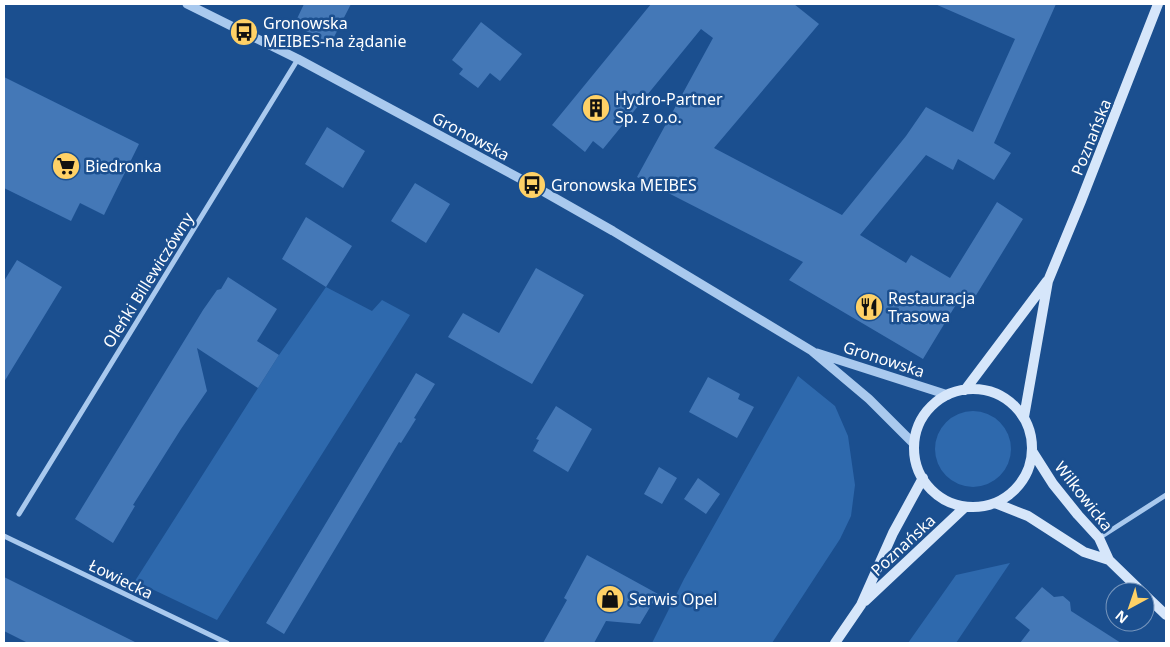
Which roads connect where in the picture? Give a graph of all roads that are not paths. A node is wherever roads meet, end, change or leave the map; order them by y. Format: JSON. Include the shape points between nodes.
{"nodes":[{"id":1,"x":187,"y":4,"type":"edge"},
{"id":2,"x":1158,"y":4,"type":"edge"},
{"id":3,"x":298,"y":59,"type":"junction"},
{"id":4,"x":1048,"y":281,"type":"junction"},
{"id":5,"x":812,"y":351,"type":"junction"},
{"id":6,"x":965,"y":390,"type":"junction"},
{"id":7,"x":948,"y":395,"type":"junction"},
{"id":8,"x":1024,"y":418,"type":"junction"},
{"id":9,"x":914,"y":444,"type":"junction"},
{"id":10,"x":1032,"y":451,"type":"junction"},
{"id":11,"x":923,"y":478,"type":"junction"},
{"id":12,"x":1166,"y":495,"type":"edge"},
{"id":13,"x":995,"y":503,"type":"junction"},
{"id":14,"x":965,"y":507,"type":"junction"},
{"id":15,"x":19,"y":514,"type":"dead end"},
{"id":16,"x":4,"y":536,"type":"edge"},
{"id":17,"x":1099,"y":538,"type":"junction"},
{"id":18,"x":1109,"y":560,"type":"junction"},
{"id":19,"x":1132,"y":582,"type":"edge"},
{"id":20,"x":861,"y":605,"type":"junction"},
{"id":21,"x":1155,"y":605,"type":"edge"},
{"id":22,"x":1166,"y":615,"type":"edge"},
{"id":23,"x":223,"y":642,"type":"edge"},
{"id":24,"x":835,"y":643,"type":"edge"}],
"edges":[{"from":1,"to":3,"type":"street","name":"Gronowska"},
{"from":2,"to":4,"type":"main road","name":"Poznańska"},
{"from":3,"to":5,"type":"street","name":"Gronowska","via":[[589,218]]},
{"from":3,"to":15,"type":"street","name":"Oleńki Billewiczówny"},
{"from":4,"to":6,"type":"main road","name":"Poznańska"},
{"from":4,"to":8,"type":"main road","name":"Poznańska"},
{"from":5,"to":7,"type":"street","name":"Gronowska"},
{"from":5,"to":9,"type":"street","name":"Gronowska","via":[[869,399]]},
{"from":6,"to":7,"type":"main road"},
{"from":6,"to":8,"type":"main road","via":[[982,390],[998,395],[1013,404]]},
{"from":7,"to":9,"type":"main road","via":[[937,401],[922,420]]},
{"from":8,"to":10,"type":"main road","via":[[1031,433]]},
{"from":9,"to":11,"type":"main road"},
{"from":10,"to":13,"type":"main road","via":[[1022,482],[1010,495]]},
{"from":10,"to":17,"type":"main road","name":"Wilkowicka","via":[[1053,484]]},
{"from":11,"to":14,"type":"main road","via":[[940,497]]},
{"from":11,"to":20,"type":"main road","name":"Poznańska","via":[[893,533]]},
{"from":12,"to":17,"type":"street"},
{"from":13,"to":14,"type":"main road"},
{"from":13,"to":18,"type":"main road","name":"Wilkowicka","via":[[1028,516],[1084,552]]},
{"from":14,"to":20,"type":"main road","name":"Poznańska"},
{"from":16,"to":23,"type":"street","name":"Łowiecka"},
{"from":17,"to":18,"type":"main road","name":"Wilkowicka"},
{"from":18,"to":19,"type":"main road","name":"Wilkowicka"},
{"from":20,"to":24,"type":"main road","name":"Poznańska"},
{"from":21,"to":22,"type":"main road"}]}
